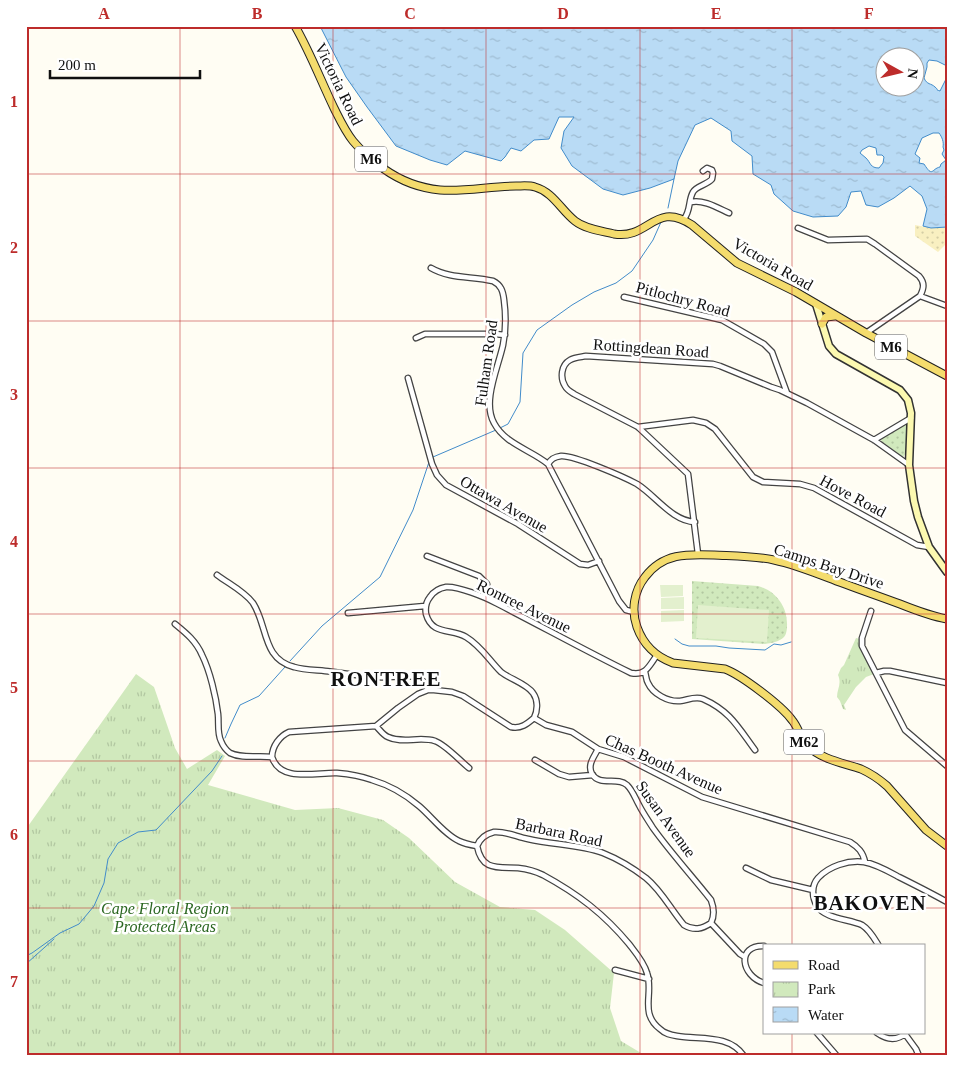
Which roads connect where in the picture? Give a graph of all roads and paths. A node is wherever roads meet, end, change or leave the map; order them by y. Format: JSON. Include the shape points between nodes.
{"nodes":[{"id":1,"x":294,"y":26,"type":"edge"},
{"id":2,"x":703,"y":171,"type":"dead end"},
{"id":3,"x":690,"y":202,"type":"junction"},
{"id":4,"x":729,"y":213,"type":"dead end"},
{"id":5,"x":684,"y":220,"type":"junction"},
{"id":6,"x":798,"y":228,"type":"dead end"},
{"id":7,"x":431,"y":268,"type":"dead end"},
{"id":8,"x":920,"y":296,"type":"junction"},
{"id":9,"x":624,"y":297,"type":"dead end"},
{"id":10,"x":816,"y":304,"type":"junction"},
{"id":11,"x":947,"y":306,"type":"edge"},
{"id":12,"x":835,"y":316,"type":"junction"},
{"id":13,"x":822,"y":324,"type":"junction"},
{"id":14,"x":866,"y":334,"type":"junction"},
{"id":15,"x":505,"y":335,"type":"junction"},
{"id":16,"x":416,"y":338,"type":"dead end"},
{"id":17,"x":947,"y":376,"type":"edge"},
{"id":18,"x":408,"y":378,"type":"dead end"},
{"id":19,"x":787,"y":393,"type":"junction"},
{"id":20,"x":911,"y":418,"type":"junction"},
{"id":21,"x":638,"y":427,"type":"junction"},
{"id":22,"x":874,"y":440,"type":"junction"},
{"id":23,"x":548,"y":464,"type":"junction"},
{"id":24,"x":909,"y":465,"type":"junction"},
{"id":25,"x":695,"y":522,"type":"junction"},
{"id":26,"x":929,"y":547,"type":"junction"},
{"id":27,"x":698,"y":554,"type":"junction"},
{"id":28,"x":428,"y":556,"type":"dead end"},
{"id":29,"x":599,"y":561,"type":"junction"},
{"id":30,"x":947,"y":572,"type":"edge"},
{"id":31,"x":217,"y":575,"type":"dead end"},
{"id":32,"x":485,"y":597,"type":"junction"},
{"id":33,"x":425,"y":606,"type":"junction"},
{"id":34,"x":871,"y":610,"type":"dead end"},
{"id":35,"x":634,"y":612,"type":"junction"},
{"id":36,"x":348,"y":613,"type":"dead end"},
{"id":37,"x":947,"y":619,"type":"edge"},
{"id":38,"x":175,"y":624,"type":"dead end"},
{"id":39,"x":657,"y":655,"type":"junction"},
{"id":40,"x":645,"y":672,"type":"junction"},
{"id":41,"x":876,"y":673,"type":"junction"},
{"id":42,"x":947,"y":683,"type":"edge"},
{"id":43,"x":428,"y":690,"type":"junction"},
{"id":44,"x":534,"y":718,"type":"junction"},
{"id":45,"x":376,"y":726,"type":"junction"},
{"id":46,"x":598,"y":750,"type":"junction"},
{"id":47,"x":755,"y":750,"type":"dead end"},
{"id":48,"x":272,"y":757,"type":"junction"},
{"id":49,"x":535,"y":760,"type":"dead end"},
{"id":50,"x":947,"y":766,"type":"edge"},
{"id":51,"x":469,"y":768,"type":"dead end"},
{"id":52,"x":593,"y":775,"type":"junction"},
{"id":53,"x":477,"y":846,"type":"junction"},
{"id":54,"x":947,"y":846,"type":"edge"},
{"id":55,"x":865,"y":862,"type":"junction"},
{"id":56,"x":746,"y":868,"type":"dead end"},
{"id":57,"x":813,"y":890,"type":"junction"},
{"id":58,"x":947,"y":902,"type":"edge"},
{"id":59,"x":711,"y":923,"type":"junction"},
{"id":60,"x":878,"y":944,"type":"edge"},
{"id":61,"x":763,"y":946,"type":"edge"},
{"id":62,"x":745,"y":957,"type":"junction"},
{"id":63,"x":615,"y":970,"type":"dead end"},
{"id":64,"x":649,"y":978,"type":"junction"},
{"id":65,"x":763,"y":983,"type":"edge"},
{"id":66,"x":817,"y":1034,"type":"edge"},
{"id":67,"x":879,"y":1034,"type":"edge"},
{"id":68,"x":906,"y":1034,"type":"edge"},
{"id":69,"x":744,"y":1056,"type":"edge"},
{"id":70,"x":837,"y":1056,"type":"edge"},
{"id":71,"x":919,"y":1056,"type":"edge"}],
"edges":[{"from":1,"to":5,"type":"main road","name":"Victoria Road","number":"M6","via":[[352,140],[377,164],[412,185],[448,190],[536,187],[552,196],[580,225],[617,234],[634,233],[666,216]]},
{"from":2,"to":3,"type":"street","via":[[707,168],[712,170],[712,179],[694,190]]},
{"from":3,"to":4,"type":"street","via":[[700,202]]},
{"from":3,"to":5,"type":"street"},
{"from":5,"to":10,"type":"main road","name":"Victoria Road","number":"M6","via":[[737,263]]},
{"from":6,"to":8,"type":"street","via":[[828,240],[871,241],[919,276],[924,283]]},
{"from":7,"to":15,"type":"street","name":"Fulham Road","via":[[445,274],[496,282],[504,302]]},
{"from":8,"to":11,"type":"street"},
{"from":8,"to":14,"type":"street"},
{"from":9,"to":19,"type":"street","name":"Pitlochry Road","via":[[722,320],[764,344],[772,352]]},
{"from":10,"to":12,"type":"main road","name":"Victoria Road","number":"M6"},
{"from":10,"to":13,"type":"street"},
{"from":12,"to":13,"type":"main road","via":[[826,317]]},
{"from":12,"to":14,"type":"main road","name":"Victoria Road","number":"M6"},
{"from":13,"to":20,"type":"street","via":[[832,351],[904,394],[911,408]]},
{"from":14,"to":17,"type":"main road","name":"Victoria Road","number":"M6"},
{"from":15,"to":16,"type":"street","via":[[425,334]]},
{"from":15,"to":23,"type":"street","name":"Fulham Road","via":[[490,398],[492,418],[506,438]]},
{"from":18,"to":29,"type":"street","name":"Ottawa Avenue","via":[[432,464],[446,485],[518,524],[580,564]]},
{"from":19,"to":21,"type":"street","name":"Rottingdean Road","via":[[713,364],[586,356],[566,362],[562,376],[567,389]]},
{"from":19,"to":22,"type":"street","name":"Rottingdean Road"},
{"from":20,"to":22,"type":"street"},
{"from":20,"to":24,"type":"street"},
{"from":21,"to":25,"type":"street","name":"Rottingdean Road","via":[[688,474]]},
{"from":21,"to":26,"type":"street","name":"Hove Road","via":[[693,420],[706,423],[715,429],[753,478],[814,488],[917,545]]},
{"from":22,"to":24,"type":"street","name":"Rottingdean Road"},
{"from":23,"to":25,"type":"street","via":[[558,456],[572,457],[628,479],[677,517]]},
{"from":23,"to":29,"type":"street"},
{"from":24,"to":26,"type":"street","via":[[914,501]]},
{"from":25,"to":27,"type":"street","name":"Rottingdean Road"},
{"from":26,"to":30,"type":"street"},
{"from":27,"to":35,"type":"main road","name":"Camps Bay Drive","number":"M62","via":[[672,557],[651,570],[638,588]]},
{"from":27,"to":37,"type":"main road","name":"Camps Bay Drive","number":"M62","via":[[781,562]]},
{"from":28,"to":32,"type":"street","via":[[479,576],[487,584]]},
{"from":29,"to":35,"type":"street","via":[[619,602],[626,610]]},
{"from":31,"to":43,"type":"street","via":[[251,601],[270,648],[287,665],[378,677],[417,677]]},
{"from":32,"to":33,"type":"street","name":"Rontree Avenue","via":[[445,587],[434,592]]},
{"from":32,"to":40,"type":"street","name":"Rontree Avenue","via":[[631,673]]},
{"from":33,"to":36,"type":"street"},
{"from":33,"to":44,"type":"street","via":[[428,620],[434,627],[463,635],[477,645],[501,672],[533,693],[537,702]]},
{"from":34,"to":41,"type":"street","via":[[862,646]]},
{"from":35,"to":39,"type":"main road","name":"Camps Bay Drive","number":"M62","via":[[642,638]]},
{"from":38,"to":48,"type":"street","via":[[195,641],[203,657],[218,712],[221,743],[238,755]]},
{"from":39,"to":40,"type":"street"},
{"from":39,"to":54,"type":"main road","name":"Camps Bay Drive","number":"M62","via":[[673,663],[725,669],[738,676],[792,719],[808,746],[880,780],[926,830]]},
{"from":40,"to":47,"type":"street","via":[[648,683],[665,698],[679,701],[698,698],[730,716]]},
{"from":41,"to":42,"type":"street","via":[[890,671]]},
{"from":41,"to":50,"type":"street","via":[[905,730]]},
{"from":43,"to":44,"type":"street","via":[[447,690],[463,696],[511,728],[519,728]]},
{"from":43,"to":45,"type":"street","via":[[408,700]]},
{"from":44,"to":46,"type":"street","name":"Chas Booth Avenue","via":[[572,732]]},
{"from":45,"to":48,"type":"street","via":[[289,732],[277,743]]},
{"from":45,"to":51,"type":"street","via":[[392,738],[438,742]]},
{"from":46,"to":52,"type":"street","via":[[591,762]]},
{"from":46,"to":55,"type":"street","name":"Chas Booth Avenue","via":[[624,757],[702,797],[850,842],[860,850]]},
{"from":48,"to":53,"type":"street","via":[[277,766],[292,774],[337,773],[382,783],[409,798],[452,838]]},
{"from":49,"to":52,"type":"street","via":[[569,777]]},
{"from":52,"to":59,"type":"street","name":"Susan Avenue","via":[[603,781],[625,784],[634,793],[655,830],[711,900],[714,914]]},
{"from":53,"to":59,"type":"street","name":"Barbara Road","via":[[489,834],[501,832],[600,852],[646,878],[688,928],[698,929]]},
{"from":53,"to":64,"type":"street","via":[[481,858],[489,866],[535,872],[588,903],[632,947]]},
{"from":55,"to":57,"type":"street","via":[[829,869],[817,880]]},
{"from":55,"to":58,"type":"street"},
{"from":56,"to":57,"type":"street","via":[[771,880]]},
{"from":57,"to":60,"type":"street","via":[[820,911],[863,926]]},
{"from":59,"to":62,"type":"street"},
{"from":61,"to":62,"type":"street","via":[[756,946]]},
{"from":62,"to":65,"type":"street","via":[[749,973]]},
{"from":63,"to":64,"type":"street"},
{"from":64,"to":69,"type":"street","via":[[648,1012],[662,1031],[728,1042]]},
{"from":66,"to":70,"type":"street"},
{"from":67,"to":68,"type":"street","via":[[888,1039]]},
{"from":68,"to":71,"type":"street"}]}
